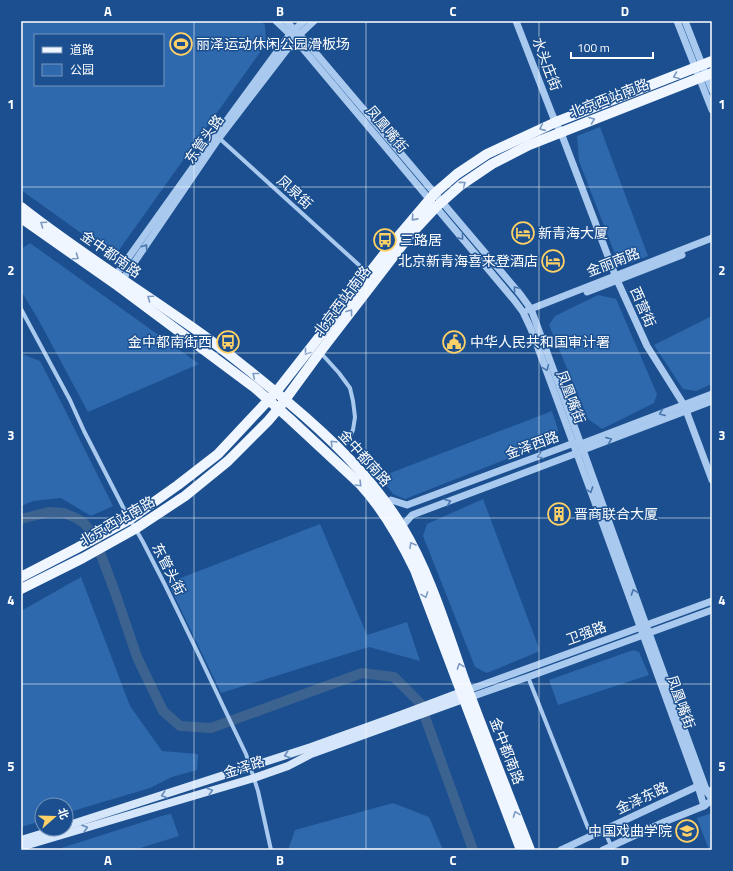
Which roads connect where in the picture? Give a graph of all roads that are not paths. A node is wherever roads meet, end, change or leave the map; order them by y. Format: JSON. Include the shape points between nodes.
{"nodes":[{"id":1,"x":276,"y":21,"type":"edge"},
{"id":2,"x":286,"y":21,"type":"edge"},
{"id":3,"x":304,"y":21,"type":"edge"},
{"id":4,"x":314,"y":21,"type":"edge"},
{"id":5,"x":516,"y":21,"type":"edge"},
{"id":6,"x":677,"y":21,"type":"edge"},
{"id":7,"x":685,"y":21,"type":"edge"},
{"id":8,"x":295,"y":34,"type":"junction"},
{"id":9,"x":712,"y":62,"type":"edge"},
{"id":10,"x":699,"y":67,"type":"junction"},
{"id":11,"x":706,"y":75,"type":"edge"},
{"id":12,"x":712,"y":90,"type":"edge"},
{"id":13,"x":712,"y":110,"type":"edge"},
{"id":14,"x":556,"y":122,"type":"junction"},
{"id":15,"x":562,"y":135,"type":"junction"},
{"id":16,"x":218,"y":136,"type":"junction"},
{"id":17,"x":436,"y":200,"type":"junction"},
{"id":18,"x":21,"y":207,"type":"edge"},
{"id":19,"x":21,"y":218,"type":"edge"},
{"id":20,"x":712,"y":238,"type":"edge"},
{"id":21,"x":712,"y":243,"type":"edge"},
{"id":22,"x":359,"y":265,"type":"dead end"},
{"id":23,"x":120,"y":277,"type":"junction"},
{"id":24,"x":616,"y":278,"type":"junction"},
{"id":25,"x":21,"y":309,"type":"edge"},
{"id":26,"x":532,"y":310,"type":"junction"},
{"id":27,"x":524,"y":314,"type":"junction"},
{"id":28,"x":320,"y":352,"type":"junction"},
{"id":29,"x":712,"y":394,"type":"edge"},
{"id":30,"x":273,"y":396,"type":"junction"},
{"id":31,"x":285,"y":400,"type":"junction"},
{"id":32,"x":712,"y":401,"type":"edge"},
{"id":33,"x":279,"y":408,"type":"junction"},
{"id":34,"x":685,"y":408,"type":"junction"},
{"id":35,"x":346,"y":444,"type":"dead end"},
{"id":36,"x":579,"y":448,"type":"junction"},
{"id":37,"x":712,"y":480,"type":"edge"},
{"id":38,"x":391,"y":500,"type":"dead end"},
{"id":39,"x":130,"y":519,"type":"junction"},
{"id":40,"x":405,"y":523,"type":"dead end"},
{"id":41,"x":136,"y":529,"type":"junction"},
{"id":42,"x":21,"y":577,"type":"edge"},
{"id":43,"x":21,"y":589,"type":"edge"},
{"id":44,"x":712,"y":601,"type":"edge"},
{"id":45,"x":712,"y":610,"type":"edge"},
{"id":46,"x":642,"y":626,"type":"junction"},
{"id":47,"x":646,"y":634,"type":"junction"},
{"id":48,"x":528,"y":677,"type":"junction"},
{"id":49,"x":466,"y":694,"type":"junction"},
{"id":50,"x":404,"y":717,"type":"junction"},
{"id":51,"x":250,"y":767,"type":"junction"},
{"id":52,"x":254,"y":778,"type":"junction"},
{"id":53,"x":698,"y":786,"type":"junction"},
{"id":54,"x":709,"y":791,"type":"edge"},
{"id":55,"x":712,"y":799,"type":"edge"},
{"id":56,"x":704,"y":806,"type":"junction"},
{"id":57,"x":74,"y":823,"type":"edge"},
{"id":58,"x":604,"y":830,"type":"junction"},
{"id":59,"x":34,"y":836,"type":"edge"},
{"id":60,"x":21,"y":840,"type":"edge"},
{"id":61,"x":21,"y":847,"type":"edge"},
{"id":62,"x":612,"y":848,"type":"edge"},
{"id":63,"x":271,"y":850,"type":"edge"},
{"id":64,"x":521,"y":850,"type":"edge"},
{"id":65,"x":530,"y":850,"type":"edge"},
{"id":66,"x":561,"y":850,"type":"edge"},
{"id":67,"x":603,"y":850,"type":"edge"}],
"edges":[{"from":1,"to":8,"type":"street","name":"凤凰嘴街"},
{"from":2,"to":8,"type":"street","name":"凤凰嘴街"},
{"from":3,"to":8,"type":"street","name":"东管头路"},
{"from":4,"to":8,"type":"street","name":"东管头路"},
{"from":5,"to":14,"type":"street","name":"水头庄街"},
{"from":6,"to":10,"type":"street"},
{"from":7,"to":10,"type":"street"},
{"from":8,"to":16,"type":"street","name":"东管头路"},
{"from":8,"to":17,"type":"street","name":"凤凰嘴街"},
{"from":9,"to":10,"type":"main road","name":"北京西站南路"},
{"from":10,"to":11,"type":"street"},
{"from":10,"to":14,"type":"main road","name":"北京西站南路","one_way":true},
{"from":11,"to":12,"type":"street"},
{"from":11,"to":13,"type":"street"},
{"from":15,"to":11,"type":"main road","name":"北京西站南路","one_way":true},
{"from":14,"to":15,"type":"street","name":"水头庄街"},
{"from":14,"to":17,"type":"main road","name":"北京西站南路","one_way":true,"via":[[487,154],[462,170],[446,183]]},
{"from":17,"to":15,"type":"main road","name":"北京西站南路","one_way":true,"via":[[492,164],[529,145]]},
{"from":15,"to":24,"type":"street","name":"西营街"},
{"from":16,"to":22,"type":"street","name":"凤泉街"},
{"from":16,"to":23,"type":"street","name":"东管头路"},
{"from":26,"to":17,"type":"street","name":"凤凰嘴街","one_way":true},
{"from":17,"to":27,"type":"street","name":"凤凰嘴街","one_way":true},
{"from":28,"to":17,"type":"main road","name":"北京西站南路","one_way":true},
{"from":17,"to":30,"type":"main road","name":"北京西站南路","one_way":true,"via":[[396,239]]},
{"from":23,"to":18,"type":"main road","name":"金中都南路","one_way":true},
{"from":19,"to":30,"type":"main road","name":"金中都南路","one_way":true,"via":[[255,388]]},
{"from":20,"to":24,"type":"street","name":"金丽南路"},
{"from":21,"to":24,"type":"street","name":"金丽南路"},
{"from":30,"to":23,"type":"main road","name":"金中都南路","one_way":true,"via":[[217,345]]},
{"from":24,"to":26,"type":"street","name":"金丽南路"},
{"from":24,"to":34,"type":"street","name":"西营街","via":[[647,346]]},
{"from":25,"to":39,"type":"street","name":"东管头街"},
{"from":26,"to":27,"type":"street","name":"金丽南路"},
{"from":26,"to":36,"type":"street","name":"凤凰嘴街"},
{"from":27,"to":36,"type":"street","name":"凤凰嘴街","one_way":true},
{"from":28,"to":31,"type":"main road","name":"北京西站南路"},
{"from":28,"to":35,"type":"street","via":[[350,388],[355,417],[353,430]]},
{"from":29,"to":34,"type":"street","name":"金泽西路"},
{"from":30,"to":31,"type":"main road","name":"金中都南路"},
{"from":30,"to":33,"type":"main road","name":"金中都南路"},
{"from":30,"to":39,"type":"main road","name":"北京西站南路","via":[[218,454]]},
{"from":31,"to":33,"type":"main road","name":"北京西站南路"},
{"from":49,"to":31,"type":"main road","name":"金中都南路","one_way":true,"via":[[429,582],[418,555],[401,525],[360,470],[327,436]]},
{"from":32,"to":34,"type":"street","name":"金泽西路"},
{"from":33,"to":41,"type":"main road","name":"北京西站南路","via":[[228,461],[185,496]]},
{"from":33,"to":49,"type":"main road","name":"金中都南路","one_way":true,"via":[[360,484],[380,508],[422,586]]},
{"from":34,"to":36,"type":"street","name":"金泽西路"},
{"from":34,"to":37,"type":"street","name":"西营街"},
{"from":36,"to":38,"type":"street","name":"金泽西路","one_way":true,"via":[[407,505]]},
{"from":40,"to":36,"type":"street","name":"金泽西路","one_way":true,"via":[[412,515]]},
{"from":36,"to":46,"type":"street","name":"凤凰嘴街"},
{"from":39,"to":41,"type":"street","name":"东管头街"},
{"from":39,"to":42,"type":"main road","name":"北京西站南路"},
{"from":41,"to":43,"type":"main road","name":"北京西站南路"},
{"from":41,"to":51,"type":"street","name":"东管头街","via":[[196,649]]},
{"from":44,"to":46,"type":"street","name":"卫强路"},
{"from":45,"to":47,"type":"street","name":"卫强路"},
{"from":46,"to":47,"type":"street","name":"凤凰嘴街"},
{"from":46,"to":49,"type":"street","name":"卫强路"},
{"from":47,"to":48,"type":"street","name":"卫强路"},
{"from":47,"to":53,"type":"street","name":"凤凰嘴街"},
{"from":47,"to":54,"type":"street","name":"凤凰嘴街"},
{"from":48,"to":49,"type":"street","name":"卫强路"},
{"from":48,"to":58,"type":"street","via":[[588,828]]},
{"from":49,"to":50,"type":"main road","name":"金泽路"},
{"from":49,"to":64,"type":"main road","name":"金中都南路"},
{"from":65,"to":49,"type":"main road","name":"金中都南路","one_way":true},
{"from":50,"to":51,"type":"main road","name":"金泽路","one_way":true},
{"from":50,"to":52,"type":"main road","name":"金泽路"},
{"from":51,"to":52,"type":"street","name":"东管头街"},
{"from":51,"to":57,"type":"main road","name":"金泽路","one_way":true},
{"from":61,"to":52,"type":"main road","name":"金泽路","one_way":true},
{"from":52,"to":63,"type":"street","name":"东管头街"},
{"from":53,"to":54,"type":"street"},
{"from":53,"to":56,"type":"street","name":"凤凰嘴街"},
{"from":53,"to":58,"type":"street","name":"金泽东路"},
{"from":54,"to":55,"type":"street","name":"凤凰嘴街"},
{"from":55,"to":56,"type":"street"},
{"from":56,"to":62,"type":"street","via":[[664,822]]},
{"from":58,"to":62,"type":"street"},
{"from":58,"to":66,"type":"street","name":"金泽东路"},
{"from":59,"to":60,"type":"main road"},
{"from":62,"to":67,"type":"street"}]}
